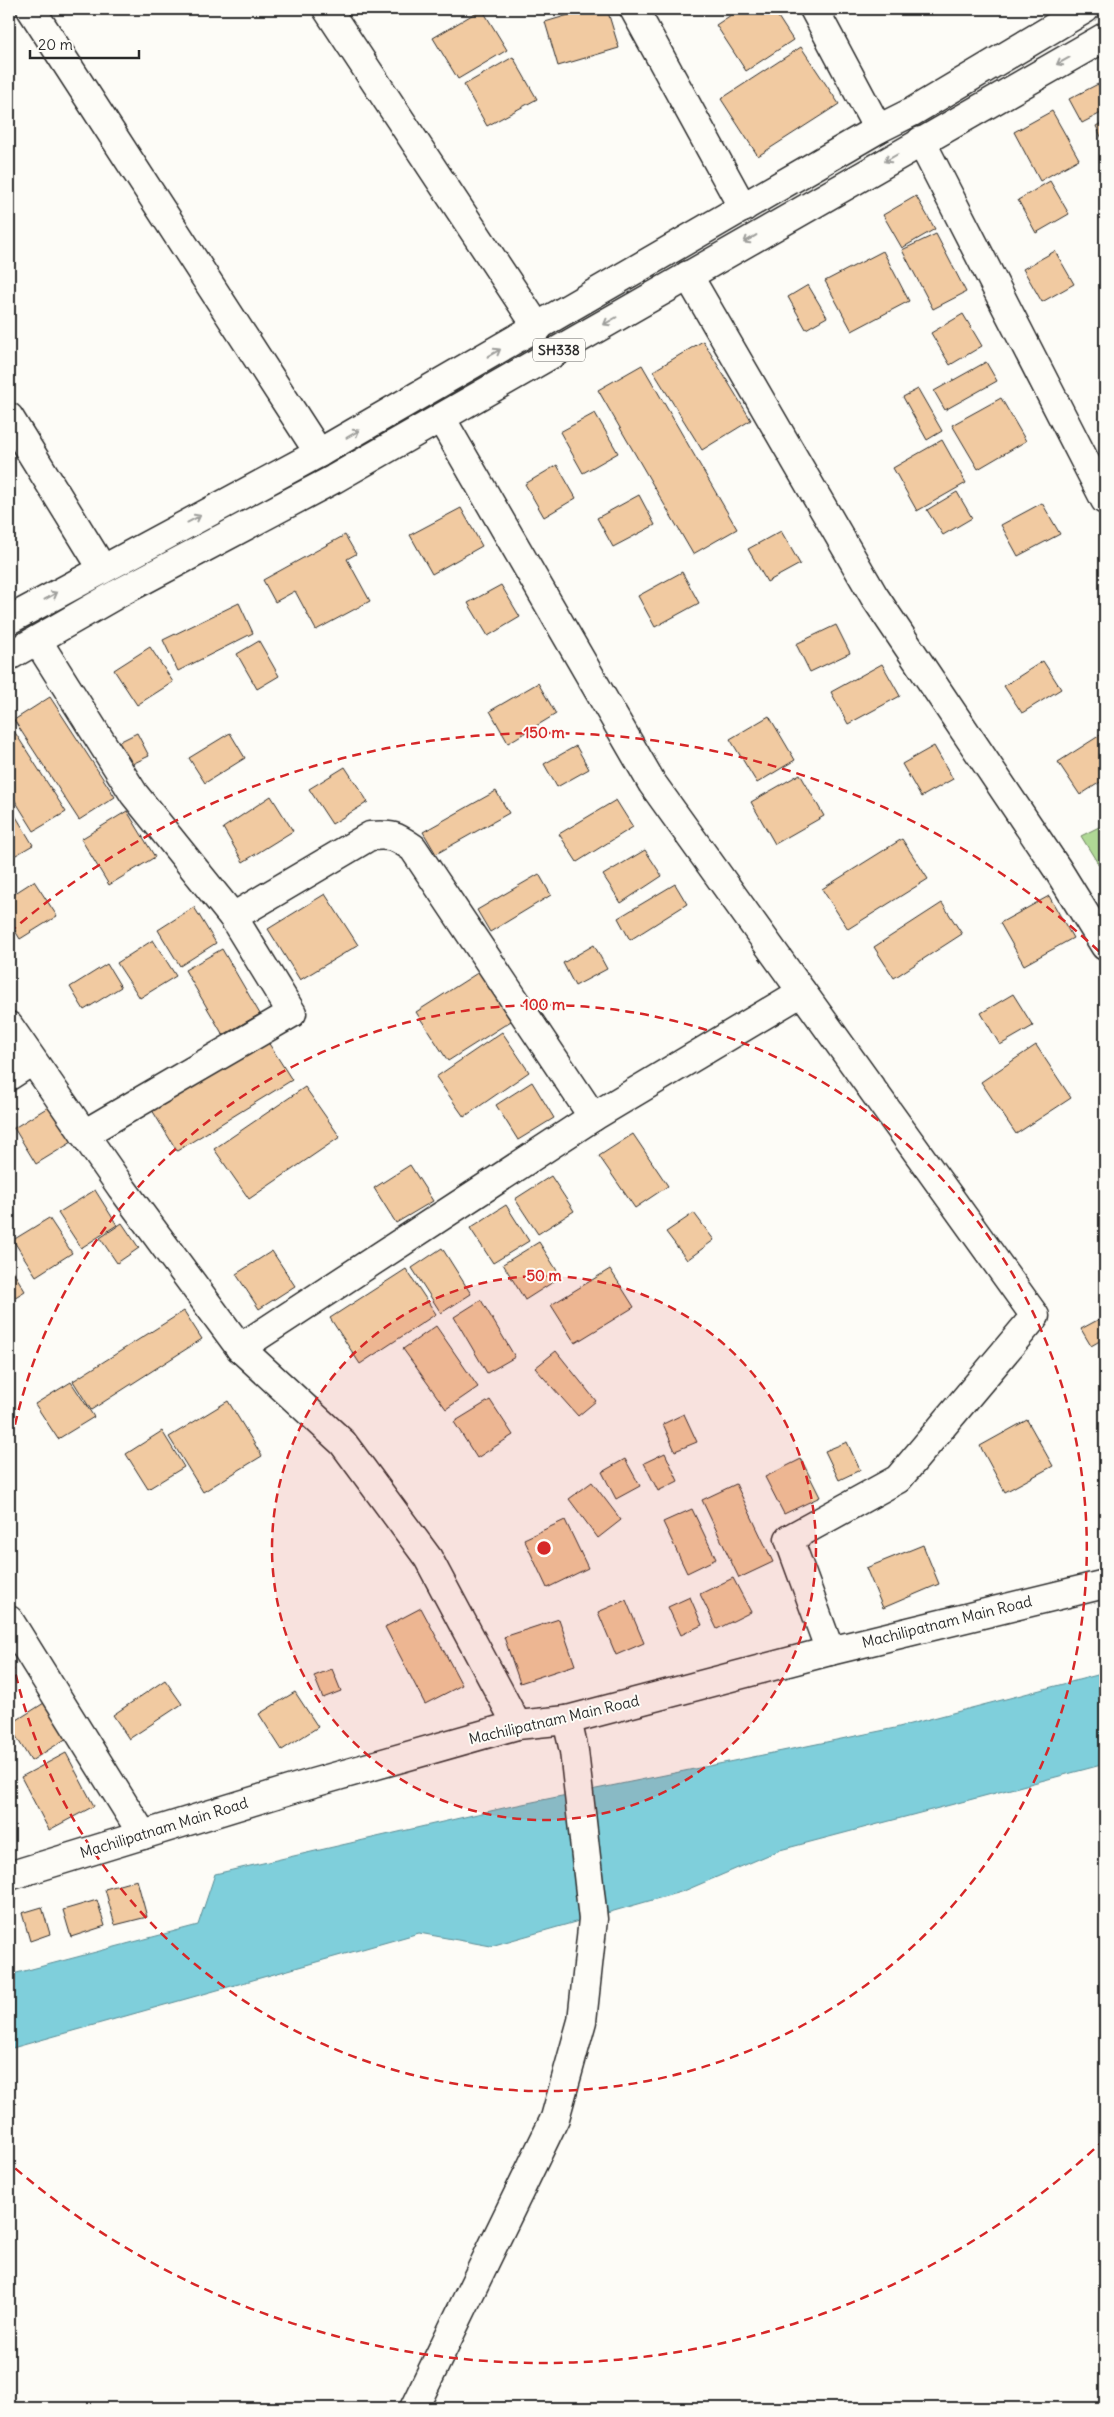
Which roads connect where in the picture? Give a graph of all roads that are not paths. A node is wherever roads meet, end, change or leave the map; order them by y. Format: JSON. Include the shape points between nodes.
{"nodes":[{"id":1,"x":31,"y":9,"type":"edge"},
{"id":2,"x":327,"y":9,"type":"edge"},
{"id":3,"x":634,"y":9,"type":"edge"},
{"id":4,"x":814,"y":9,"type":"edge"},
{"id":5,"x":1085,"y":9,"type":"edge"},
{"id":6,"x":1105,"y":37,"type":"edge"},
{"id":7,"x":878,"y":129,"type":"junction"},
{"id":8,"x":921,"y":141,"type":"junction"},
{"id":9,"x":743,"y":208,"type":"junction"},
{"id":10,"x":688,"y":275,"type":"junction"},
{"id":11,"x":538,"y":328,"type":"junction"},
{"id":12,"x":9,"y":417,"type":"edge"},
{"id":13,"x":441,"y":418,"type":"junction"},
{"id":14,"x":319,"y":453,"type":"junction"},
{"id":15,"x":1105,"y":500,"type":"edge"},
{"id":16,"x":102,"y":568,"type":"junction"},
{"id":17,"x":9,"y":620,"type":"edge"},
{"id":18,"x":37,"y":640,"type":"junction"},
{"id":19,"x":9,"y":656,"type":"edge"},
{"id":20,"x":233,"y":917,"type":"junction"},
{"id":21,"x":1105,"y":946,"type":"edge"},
{"id":22,"x":802,"y":992,"type":"junction"},
{"id":23,"x":9,"y":1026,"type":"edge"},
{"id":24,"x":32,"y":1061,"type":"junction"},
{"id":25,"x":9,"y":1076,"type":"edge"},
{"id":26,"x":593,"y":1117,"type":"junction"},
{"id":27,"x":84,"y":1134,"type":"junction"},
{"id":28,"x":240,"y":1348,"type":"junction"},
{"id":29,"x":1105,"y":1584,"type":"edge"},
{"id":30,"x":9,"y":1620,"type":"edge"},
{"id":31,"x":830,"y":1651,"type":"junction"},
{"id":32,"x":567,"y":1720,"type":"junction"},
{"id":33,"x":517,"y":1725,"type":"junction"},
{"id":34,"x":143,"y":1834,"type":"junction"},
{"id":35,"x":9,"y":1876,"type":"edge"},
{"id":36,"x":414,"y":2408,"type":"edge"}],
"edges":[{"from":1,"to":14,"type":"street"},
{"from":2,"to":11,"type":"street"},
{"from":3,"to":9,"type":"street"},
{"from":4,"to":7,"type":"street"},
{"from":5,"to":7,"type":"street","number":"SH338"},
{"from":6,"to":8,"type":"street","number":"SH338","one_way":true},
{"from":7,"to":9,"type":"street","number":"SH338"},
{"from":8,"to":10,"type":"street","number":"SH338","one_way":true},
{"from":8,"to":15,"type":"street"},
{"from":9,"to":11,"type":"street","number":"SH338"},
{"from":10,"to":13,"type":"street","number":"SH338","one_way":true},
{"from":10,"to":21,"type":"street","via":[[874,596],[1058,870]]},
{"from":14,"to":11,"type":"street","number":"SH338","one_way":true},
{"from":12,"to":16,"type":"street"},
{"from":13,"to":18,"type":"street","number":"SH338"},
{"from":13,"to":22,"type":"street","via":[[652,783]]},
{"from":16,"to":14,"type":"street","number":"SH338","one_way":true},
{"from":17,"to":16,"type":"street","number":"SH338","one_way":true},
{"from":18,"to":19,"type":"street","number":"SH338"},
{"from":18,"to":20,"type":"street","via":[[134,794]]},
{"from":20,"to":26,"type":"street","via":[[370,836],[396,837],[413,848]]},
{"from":20,"to":27,"type":"street","via":[[292,1013]]},
{"from":22,"to":26,"type":"street"},
{"from":22,"to":31,"type":"street","via":[[1035,1316],[898,1479],[789,1538]]},
{"from":23,"to":24,"type":"street"},
{"from":24,"to":25,"type":"street"},
{"from":24,"to":27,"type":"street"},
{"from":26,"to":28,"type":"street"},
{"from":27,"to":28,"type":"street"},
{"from":28,"to":33,"type":"street","via":[[343,1443],[428,1558]]},
{"from":29,"to":31,"type":"street","name":"Machilipatnam Main Road"},
{"from":30,"to":34,"type":"street"},
{"from":31,"to":32,"type":"street","name":"Machilipatnam Main Road"},
{"from":32,"to":33,"type":"street","name":"Machilipatnam Main Road"},
{"from":32,"to":36,"type":"street","via":[[574,1751],[593,1919],[582,2021],[555,2118]]},
{"from":33,"to":34,"type":"street","name":"Machilipatnam Main Road"},
{"from":34,"to":35,"type":"street","name":"Machilipatnam Main Road"}]}
